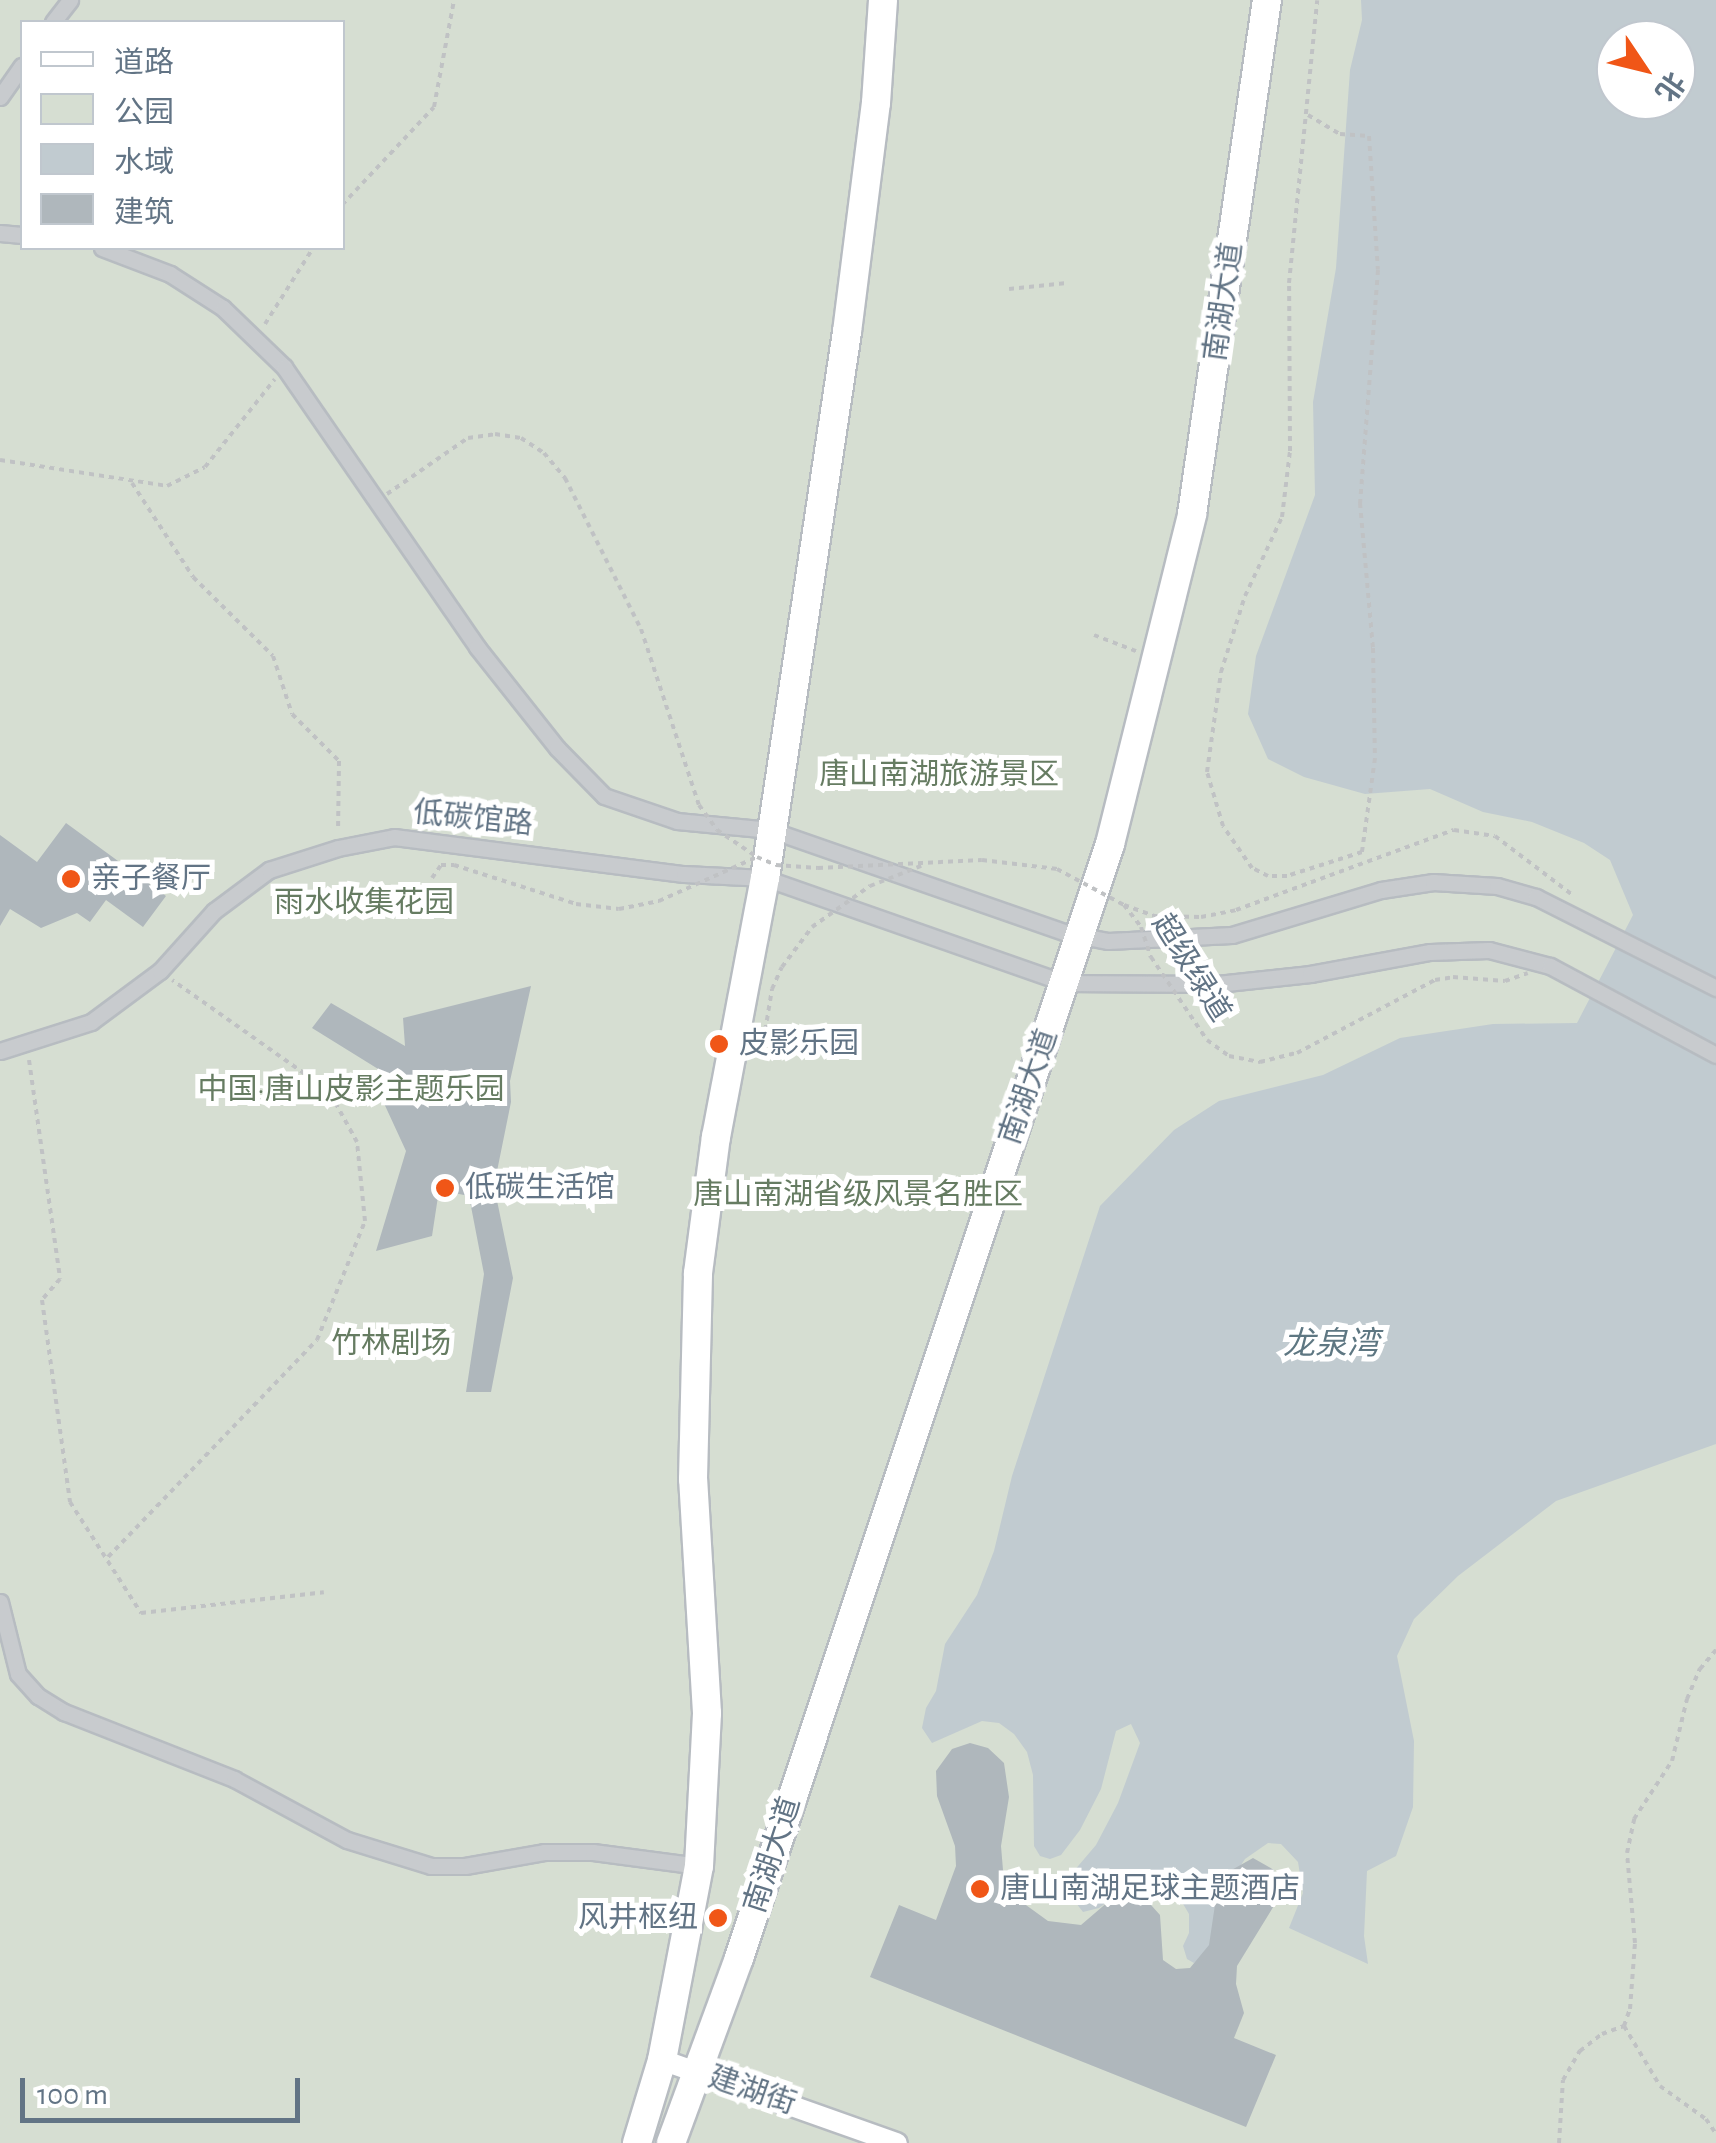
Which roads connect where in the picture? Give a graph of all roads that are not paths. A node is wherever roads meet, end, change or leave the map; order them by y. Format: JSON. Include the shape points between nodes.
{"nodes":[{"id":1,"x":883,"y":0,"type":"edge"},
{"id":2,"x":1268,"y":0,"type":"edge"},
{"id":3,"x":20,"y":69,"type":"edge"},
{"id":4,"x":0,"y":97,"type":"edge"},
{"id":5,"x":107,"y":250,"type":"edge"},
{"id":6,"x":771,"y":830,"type":"junction"},
{"id":7,"x":761,"y":868,"type":"junction"},
{"id":8,"x":1081,"y":937,"type":"junction"},
{"id":9,"x":1064,"y":982,"type":"junction"},
{"id":10,"x":1716,"y":988,"type":"edge"},
{"id":11,"x":0,"y":1051,"type":"edge"},
{"id":12,"x":1716,"y":1055,"type":"edge"},
{"id":13,"x":0,"y":1602,"type":"edge"},
{"id":14,"x":698,"y":1866,"type":"junction"},
{"id":15,"x":662,"y":2060,"type":"junction"},
{"id":16,"x":696,"y":2072,"type":"junction"},
{"id":17,"x":637,"y":2143,"type":"edge"},
{"id":18,"x":671,"y":2143,"type":"edge"},
{"id":19,"x":897,"y":2143,"type":"edge"}],
"edges":[{"from":1,"to":6,"type":"highway","via":[[846,332]]},
{"from":2,"to":8,"type":"highway","name":"南湖大道","via":[[1192,514]]},
{"from":3,"to":4,"type":"street"},
{"from":5,"to":6,"type":"street","via":[[170,274],[223,308],[284,367],[476,647],[604,796],[676,822]]},
{"from":6,"to":7,"type":"highway"},
{"from":6,"to":8,"type":"street"},
{"from":7,"to":9,"type":"street","name":"低碳馆路"},
{"from":7,"to":11,"type":"street","name":"低碳馆路","via":[[684,874],[394,838],[338,848],[270,870],[214,911],[160,971],[91,1022]]},
{"from":7,"to":14,"type":"highway","via":[[698,1273],[693,1479],[706,1713]]},
{"from":8,"to":9,"type":"highway","name":"南湖大道"},
{"from":8,"to":10,"type":"street","via":[[1185,941],[1232,935],[1381,890],[1466,881],[1536,897]]},
{"from":9,"to":12,"type":"street","name":"低碳馆路","via":[[1217,984],[1465,949],[1515,954]]},
{"from":9,"to":16,"type":"highway","name":"南湖大道"},
{"from":13,"to":14,"type":"street","via":[[18,1674],[38,1696],[234,1779],[376,1851],[431,1866],[544,1852]]},
{"from":14,"to":15,"type":"highway"},
{"from":15,"to":16,"type":"street","name":"建湖街"},
{"from":15,"to":17,"type":"highway"},
{"from":16,"to":18,"type":"highway","name":"南湖大道"},
{"from":16,"to":19,"type":"street","name":"建湖街"}]}
